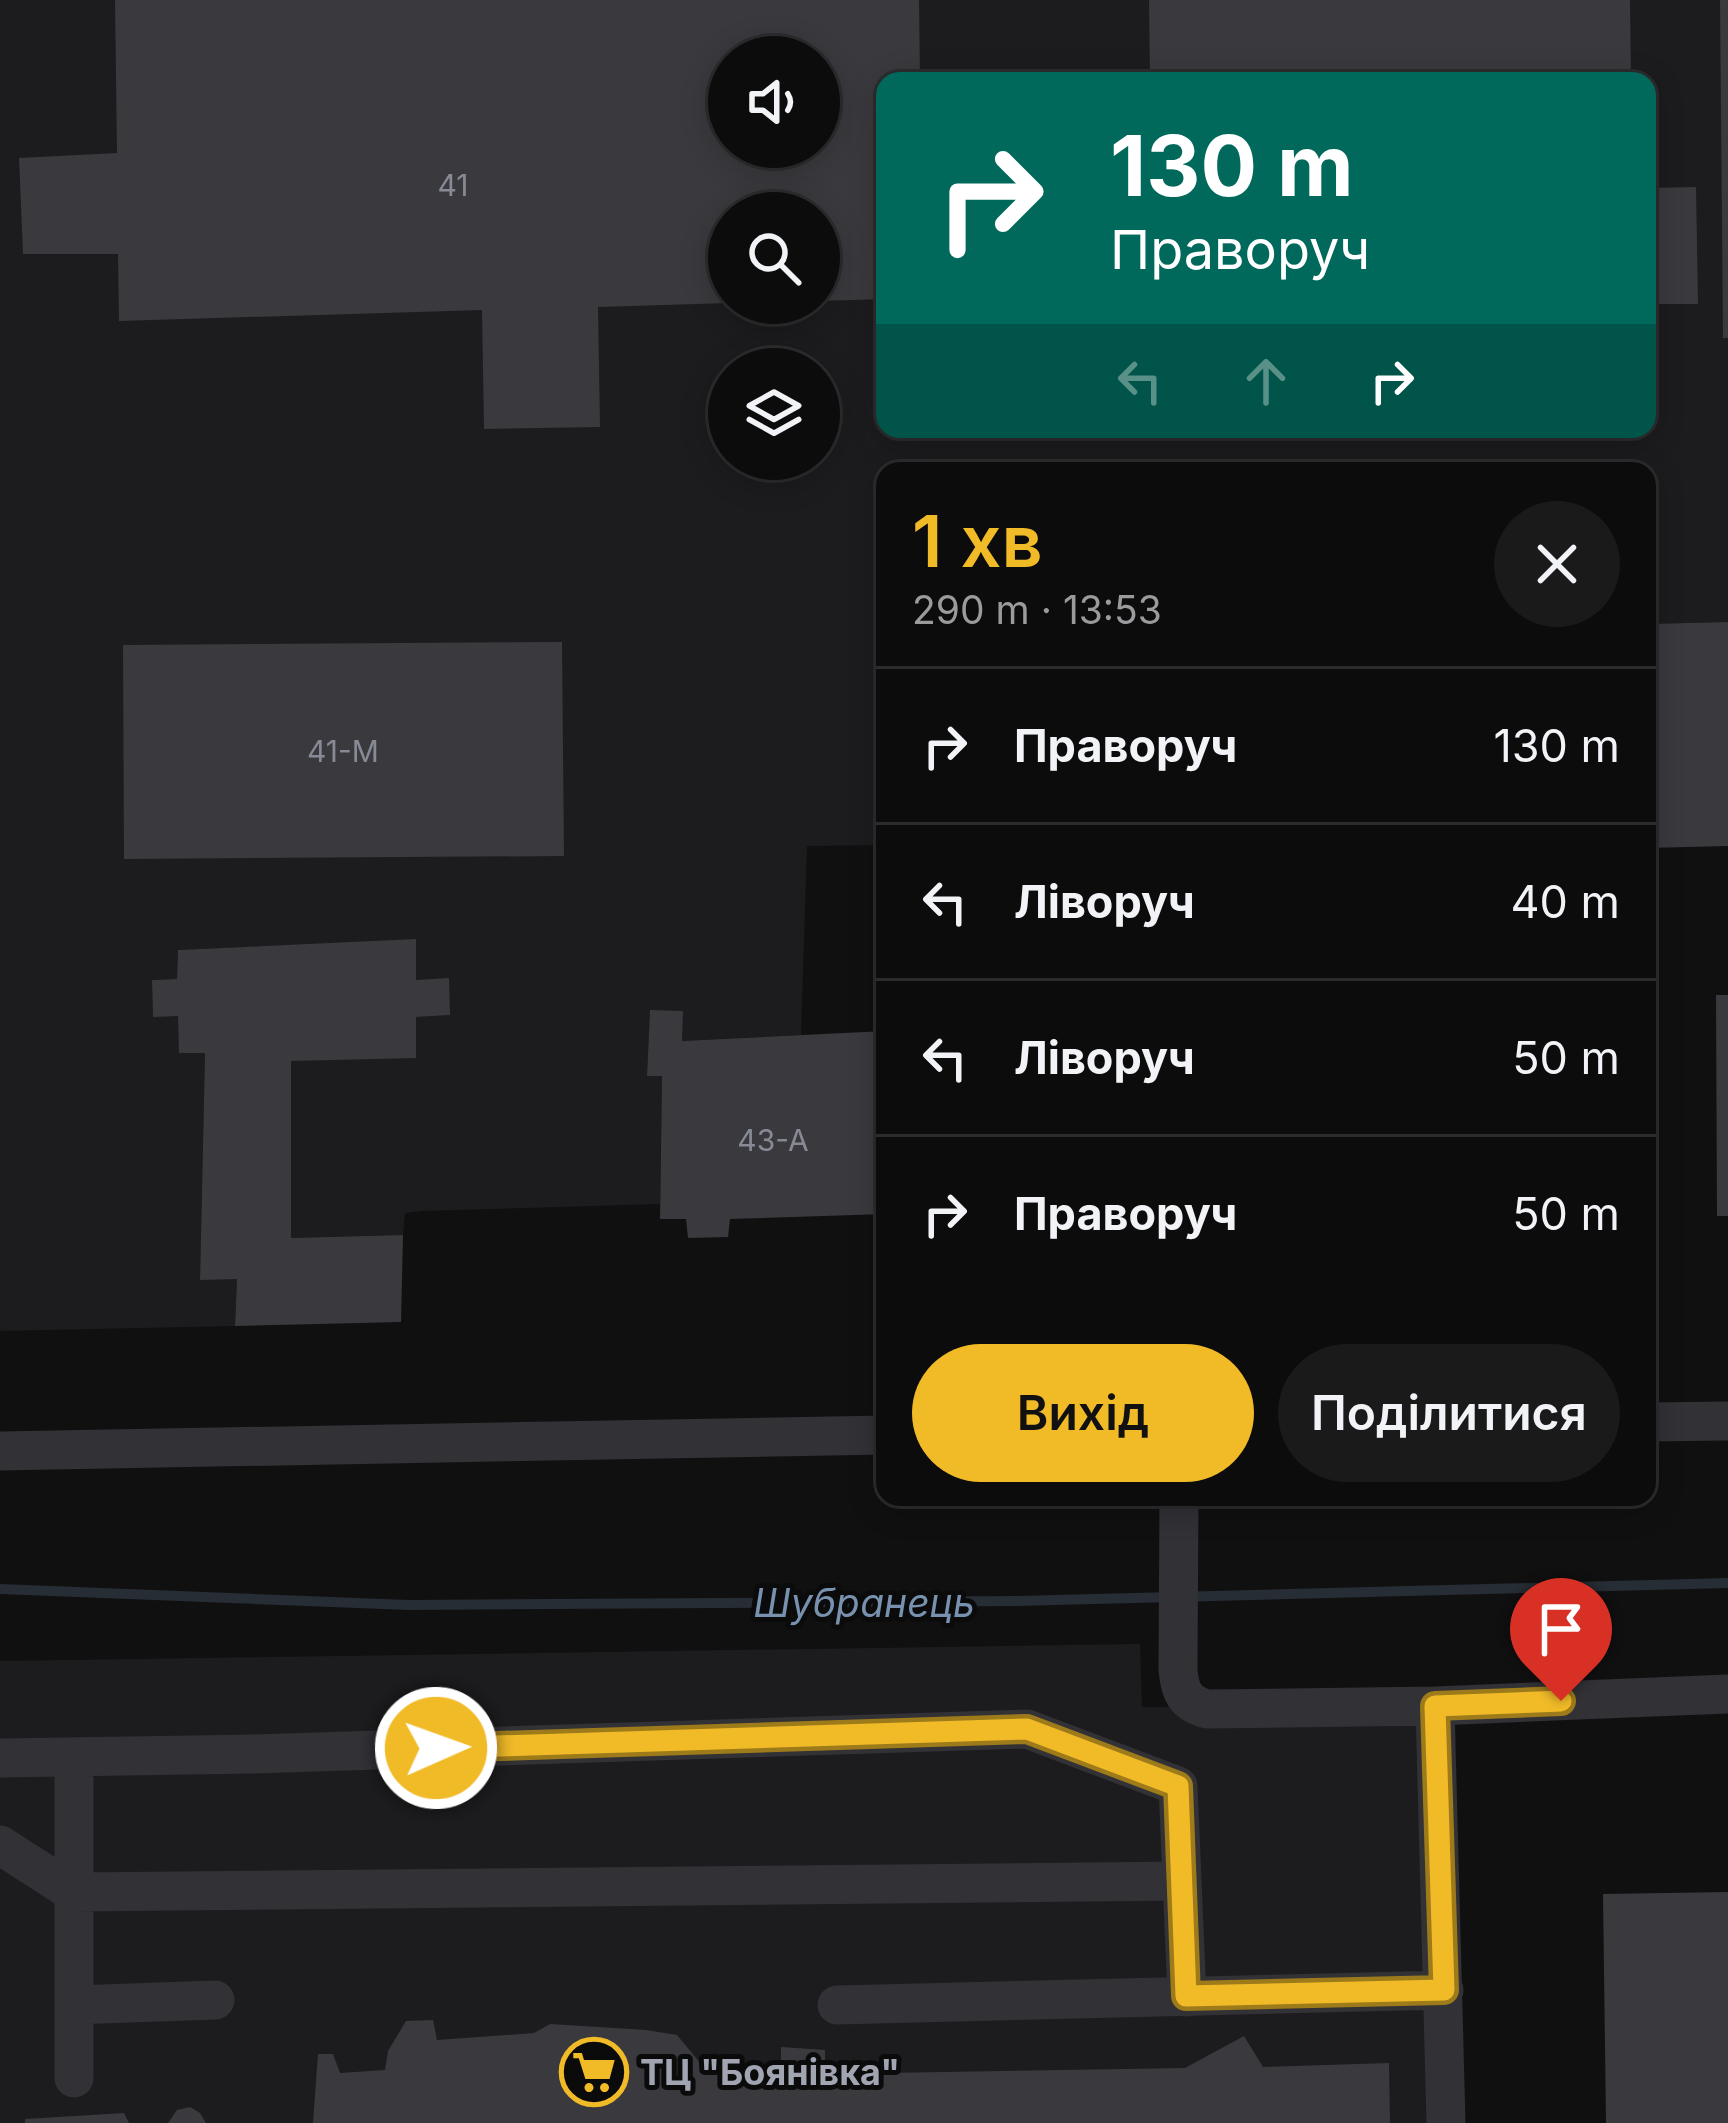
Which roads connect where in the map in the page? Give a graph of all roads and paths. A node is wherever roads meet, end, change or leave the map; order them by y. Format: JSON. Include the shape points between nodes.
{"nodes":[{"id":1,"x":1728,"y":1420,"type":"edge"},
{"id":2,"x":1656,"y":1422,"type":"edge"},
{"id":3,"x":876,"y":1435,"type":"edge"},
{"id":4,"x":0,"y":1450,"type":"edge"},
{"id":5,"x":1179,"y":1506,"type":"edge"},
{"id":6,"x":1728,"y":1694,"type":"edge"},
{"id":7,"x":1435,"y":1706,"type":"junction"},
{"id":8,"x":0,"y":1758,"type":"edge"},
{"id":9,"x":74,"y":1758,"type":"junction"},
{"id":10,"x":0,"y":1844,"type":"edge"},
{"id":11,"x":1182,"y":1881,"type":"junction"},
{"id":12,"x":73,"y":1892,"type":"junction"},
{"id":13,"x":1444,"y":1990,"type":"junction"},
{"id":14,"x":1186,"y":1996,"type":"junction"},
{"id":15,"x":215,"y":2000,"type":"dead end"},
{"id":16,"x":74,"y":2005,"type":"junction"},
{"id":17,"x":837,"y":2005,"type":"dead end"},
{"id":18,"x":74,"y":2078,"type":"dead end"},
{"id":19,"x":1446,"y":2123,"type":"edge"}],
"edges":[{"from":1,"to":2,"type":"street"},
{"from":3,"to":4,"type":"street"},
{"from":5,"to":7,"type":"street","via":[[1177,1654],[1182,1695],[1193,1706]]},
{"from":6,"to":7,"type":"street"},
{"from":7,"to":13,"type":"street"},
{"from":8,"to":9,"type":"street"},
{"from":9,"to":11,"type":"street","via":[[1027,1729],[1178,1786]]},
{"from":9,"to":12,"type":"street"},
{"from":10,"to":12,"type":"street"},
{"from":11,"to":12,"type":"street"},
{"from":11,"to":14,"type":"street"},
{"from":12,"to":16,"type":"street"},
{"from":13,"to":14,"type":"street"},
{"from":13,"to":19,"type":"street"},
{"from":14,"to":17,"type":"street"},
{"from":15,"to":16,"type":"street"},
{"from":16,"to":18,"type":"street"}]}
